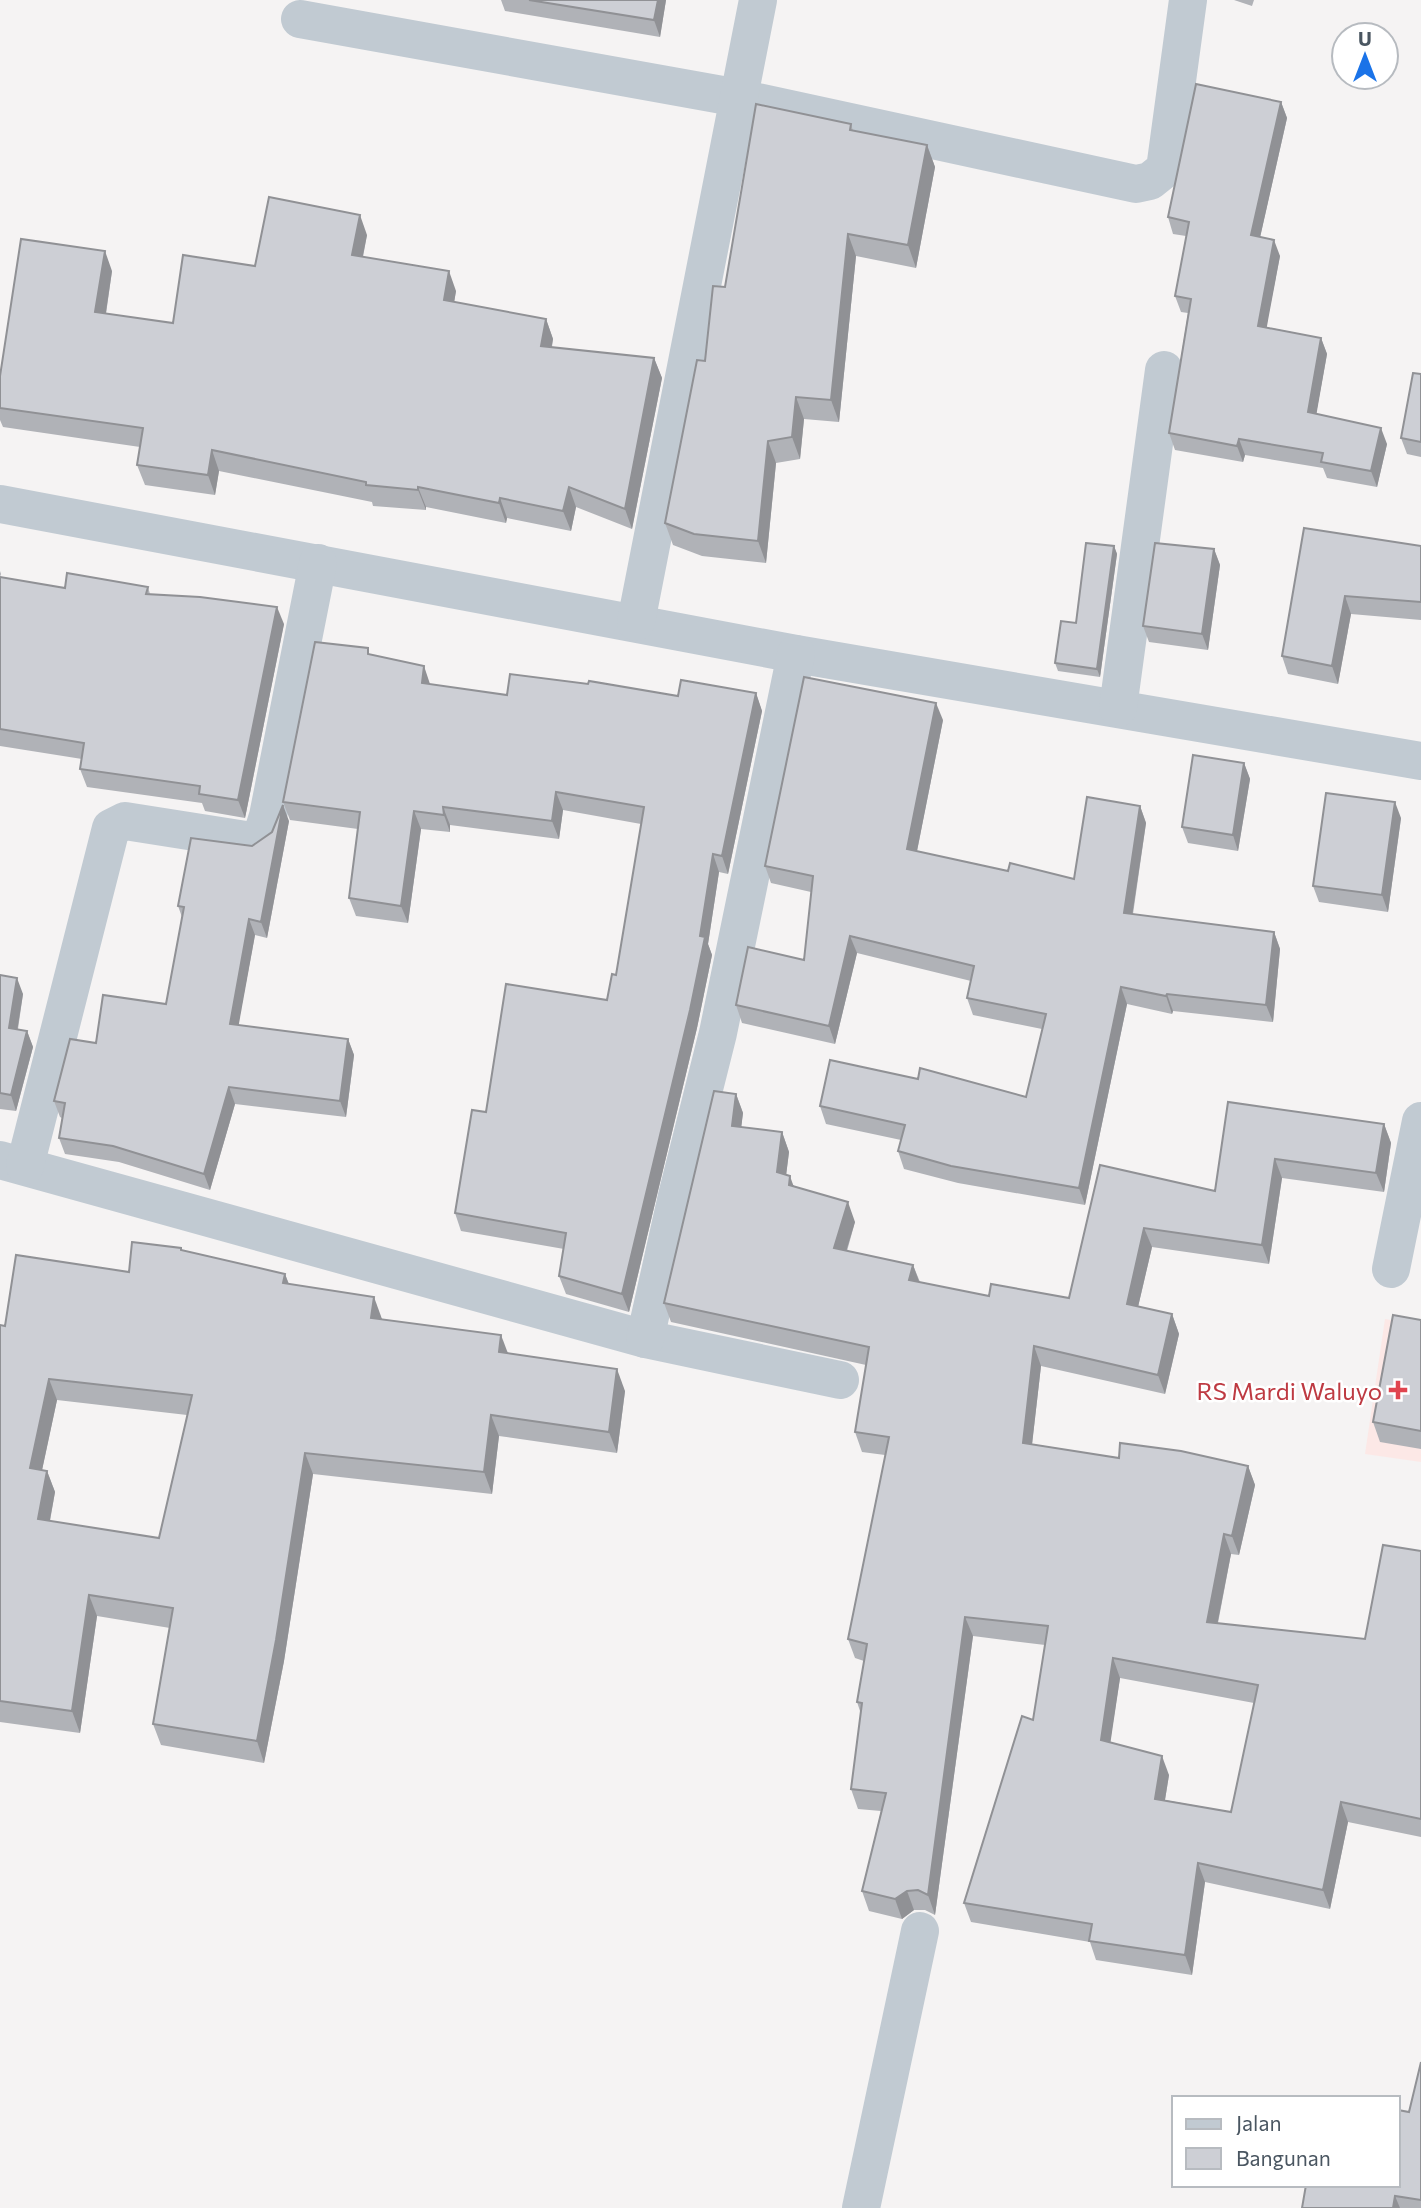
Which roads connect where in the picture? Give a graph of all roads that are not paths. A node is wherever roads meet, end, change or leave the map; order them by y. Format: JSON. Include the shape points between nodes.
{"nodes":[{"id":1,"x":758,"y":0,"type":"edge"},
{"id":2,"x":1188,"y":0,"type":"edge"},
{"id":3,"x":300,"y":19,"type":"dead end"},
{"id":4,"x":739,"y":98,"type":"junction"},
{"id":5,"x":1164,"y":370,"type":"dead end"},
{"id":6,"x":0,"y":504,"type":"edge"},
{"id":7,"x":317,"y":563,"type":"junction"},
{"id":8,"x":636,"y":622,"type":"junction"},
{"id":9,"x":796,"y":654,"type":"junction"},
{"id":10,"x":1118,"y":708,"type":"junction"},
{"id":11,"x":1421,"y":761,"type":"edge"},
{"id":12,"x":1421,"y":1121,"type":"edge"},
{"id":13,"x":12,"y":1163,"type":"edge"},
{"id":14,"x":1391,"y":1269,"type":"dead end"},
{"id":15,"x":645,"y":1339,"type":"junction"},
{"id":16,"x":840,"y":1380,"type":"dead end"},
{"id":17,"x":920,"y":1931,"type":"dead end"},
{"id":18,"x":861,"y":2208,"type":"edge"}],
"edges":[{"from":1,"to":4,"type":"street"},
{"from":2,"to":4,"type":"street","via":[[1165,169],[1150,181],[1136,184]]},
{"from":3,"to":4,"type":"street"},
{"from":4,"to":8,"type":"street"},
{"from":5,"to":10,"type":"street"},
{"from":6,"to":7,"type":"street"},
{"from":7,"to":8,"type":"street"},
{"from":7,"to":13,"type":"street","via":[[268,816],[259,837],[252,841],[125,821],[111,828]]},
{"from":8,"to":9,"type":"street"},
{"from":9,"to":10,"type":"street"},
{"from":9,"to":15,"type":"street","via":[[718,1033]]},
{"from":10,"to":11,"type":"street"},
{"from":12,"to":14,"type":"street"},
{"from":13,"to":15,"type":"street"},
{"from":15,"to":16,"type":"street"},
{"from":17,"to":18,"type":"street"}]}
